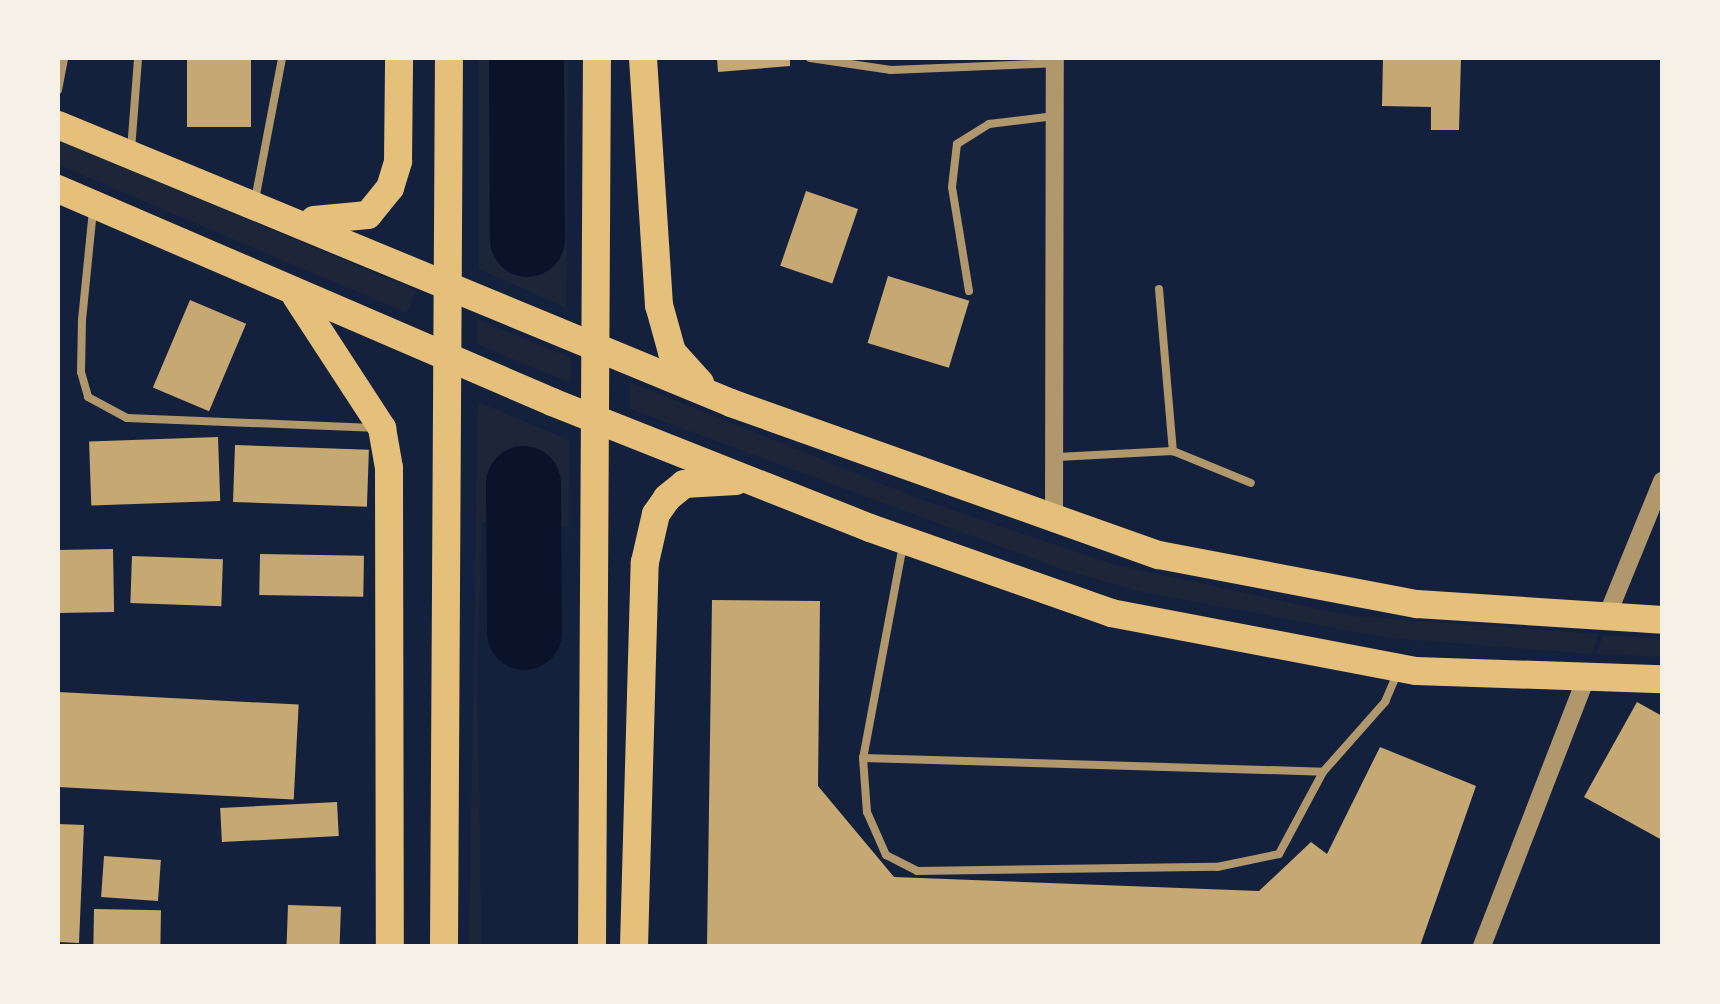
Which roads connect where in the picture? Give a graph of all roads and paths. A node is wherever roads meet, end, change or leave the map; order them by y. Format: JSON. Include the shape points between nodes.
{"nodes":[{"id":1,"x":64,"y":58,"type":"edge"},
{"id":2,"x":138,"y":58,"type":"edge"},
{"id":3,"x":282,"y":58,"type":"edge"},
{"id":4,"x":399,"y":58,"type":"edge"},
{"id":5,"x":449,"y":58,"type":"edge"},
{"id":6,"x":597,"y":58,"type":"edge"},
{"id":7,"x":643,"y":58,"type":"edge"},
{"id":8,"x":810,"y":58,"type":"edge"},
{"id":9,"x":1055,"y":60,"type":"edge"},
{"id":10,"x":58,"y":90,"type":"edge"},
{"id":11,"x":1056,"y":116,"type":"junction"},
{"id":12,"x":58,"y":125,"type":"edge"},
{"id":13,"x":130,"y":154,"type":"junction"},
{"id":14,"x":58,"y":189,"type":"edge"},
{"id":15,"x":254,"y":204,"type":"junction"},
{"id":16,"x":94,"y":205,"type":"junction"},
{"id":17,"x":288,"y":217,"type":"junction"},
{"id":18,"x":1160,"y":289,"type":"dead end"},
{"id":19,"x":969,"y":291,"type":"dead end"},
{"id":20,"x":295,"y":295,"type":"junction"},
{"id":21,"x":731,"y":403,"type":"junction"},
{"id":22,"x":382,"y":428,"type":"junction"},
{"id":23,"x":1173,"y":451,"type":"junction"},
{"id":24,"x":1057,"y":457,"type":"junction"},
{"id":25,"x":1662,"y":480,"type":"edge"},
{"id":26,"x":1251,"y":483,"type":"dead end"},
{"id":27,"x":762,"y":484,"type":"junction"},
{"id":28,"x":1054,"y":523,"type":"junction"},
{"id":29,"x":904,"y":540,"type":"junction"},
{"id":30,"x":1608,"y":616,"type":"junction"},
{"id":31,"x":1662,"y":620,"type":"edge"},
{"id":32,"x":1400,"y":666,"type":"junction"},
{"id":33,"x":1586,"y":678,"type":"junction"},
{"id":34,"x":1662,"y":679,"type":"edge"},
{"id":35,"x":864,"y":758,"type":"junction"},
{"id":36,"x":1323,"y":772,"type":"junction"},
{"id":37,"x":390,"y":946,"type":"edge"},
{"id":38,"x":444,"y":946,"type":"edge"},
{"id":39,"x":592,"y":946,"type":"edge"},
{"id":40,"x":634,"y":946,"type":"edge"},
{"id":41,"x":1482,"y":946,"type":"edge"}],
"edges":[{"from":1,"to":10,"type":"lane"},
{"from":2,"to":13,"type":"lane"},
{"from":3,"to":15,"type":"lane"},
{"from":4,"to":17,"type":"highway","via":[[398,161],[381,204],[350,221]]},
{"from":5,"to":38,"type":"highway"},
{"from":6,"to":39,"type":"highway"},
{"from":7,"to":21,"type":"highway","via":[[659,305],[685,374]]},
{"from":8,"to":9,"type":"lane","via":[[891,70]]},
{"from":9,"to":11,"type":"street"},
{"from":11,"to":19,"type":"lane","via":[[989,124],[957,144],[952,188]]},
{"from":11,"to":24,"type":"street"},
{"from":12,"to":13,"type":"highway"},
{"from":13,"to":15,"type":"highway"},
{"from":14,"to":16,"type":"highway"},
{"from":15,"to":17,"type":"highway"},
{"from":16,"to":20,"type":"highway"},
{"from":16,"to":22,"type":"lane","via":[[80,372],[97,404],[128,418]]},
{"from":17,"to":21,"type":"highway"},
{"from":18,"to":23,"type":"lane"},
{"from":20,"to":22,"type":"highway"},
{"from":20,"to":27,"type":"highway"},
{"from":21,"to":28,"type":"highway"},
{"from":22,"to":37,"type":"highway","via":[[392,564]]},
{"from":23,"to":24,"type":"lane"},
{"from":23,"to":26,"type":"lane"},
{"from":24,"to":28,"type":"street"},
{"from":25,"to":30,"type":"street"},
{"from":27,"to":29,"type":"highway"},
{"from":27,"to":40,"type":"highway","via":[[711,478],[684,484],[656,514],[641,618]]},
{"from":28,"to":30,"type":"highway","via":[[1159,555],[1417,604]]},
{"from":29,"to":32,"type":"highway","via":[[1111,612]]},
{"from":29,"to":35,"type":"lane"},
{"from":30,"to":31,"type":"highway"},
{"from":32,"to":33,"type":"highway"},
{"from":32,"to":36,"type":"lane","via":[[1384,702]]},
{"from":33,"to":34,"type":"highway"},
{"from":33,"to":41,"type":"street"},
{"from":35,"to":36,"type":"lane"},
{"from":35,"to":36,"type":"lane","via":[[867,812],[886,855],[916,871],[1051,872],[1279,854]]}]}
